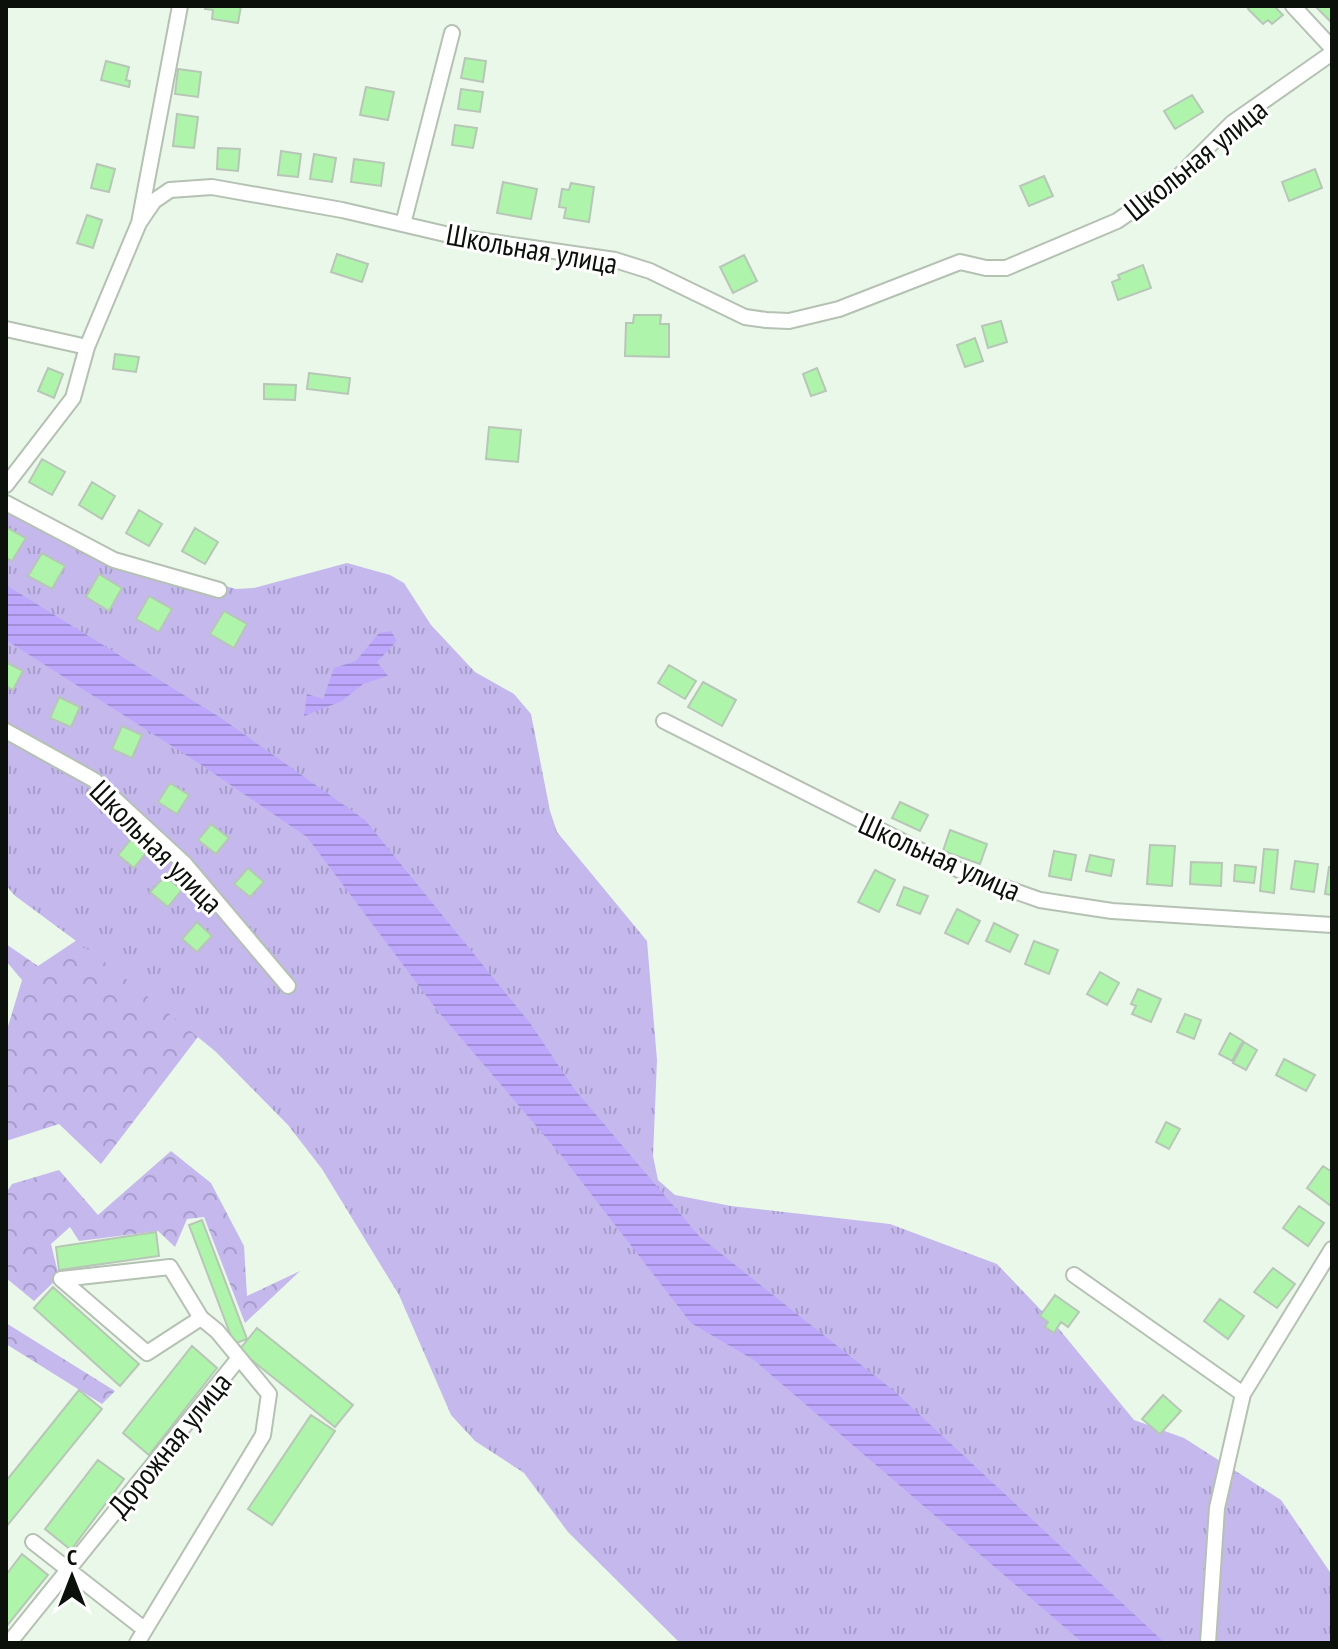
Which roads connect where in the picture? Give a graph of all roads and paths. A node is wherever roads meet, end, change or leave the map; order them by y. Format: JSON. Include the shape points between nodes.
{"nodes":[{"id":1,"x":180,"y":6,"type":"edge"},
{"id":2,"x":1293,"y":6,"type":"edge"},
{"id":3,"x":452,"y":33,"type":"dead end"},
{"id":4,"x":1332,"y":50,"type":"edge"},
{"id":5,"x":139,"y":223,"type":"junction"},
{"id":6,"x":403,"y":224,"type":"junction"},
{"id":7,"x":6,"y":329,"type":"edge"},
{"id":8,"x":87,"y":347,"type":"junction"},
{"id":9,"x":6,"y":485,"type":"edge"},
{"id":10,"x":6,"y":503,"type":"edge"},
{"id":11,"x":219,"y":590,"type":"dead end"},
{"id":12,"x":664,"y":721,"type":"dead end"},
{"id":13,"x":6,"y":731,"type":"edge"},
{"id":14,"x":1332,"y":925,"type":"edge"},
{"id":15,"x":288,"y":986,"type":"dead end"},
{"id":16,"x":1332,"y":1249,"type":"edge"},
{"id":17,"x":1074,"y":1275,"type":"dead end"},
{"id":18,"x":201,"y":1318,"type":"junction"},
{"id":19,"x":239,"y":1358,"type":"junction"},
{"id":20,"x":1243,"y":1394,"type":"junction"},
{"id":21,"x":33,"y":1542,"type":"dead end"},
{"id":22,"x":66,"y":1568,"type":"junction"},
{"id":23,"x":144,"y":1629,"type":"junction"},
{"id":24,"x":9,"y":1643,"type":"edge"},
{"id":25,"x":137,"y":1643,"type":"edge"},
{"id":26,"x":1208,"y":1643,"type":"edge"}],
"edges":[{"from":1,"to":5,"type":"street","name":"Школьная улица"},
{"from":2,"to":4,"type":"street"},
{"from":3,"to":6,"type":"street"},
{"from":4,"to":6,"type":"street","name":"Школьная улица","via":[[1232,123],[1171,184],[1117,221],[1006,268],[960,262],[839,309],[789,321],[745,317],[615,260]]},
{"from":5,"to":6,"type":"street","name":"Школьная улица","via":[[154,201],[170,190],[212,187]]},
{"from":5,"to":8,"type":"street","name":"Школьная улица"},
{"from":7,"to":8,"type":"street"},
{"from":8,"to":9,"type":"street","name":"Школьная улица","via":[[73,398]]},
{"from":10,"to":11,"type":"street","via":[[114,560]]},
{"from":12,"to":14,"type":"street","name":"Школьная улица","via":[[969,875],[1040,900],[1112,911]]},
{"from":13,"to":15,"type":"street","name":"Школьная улица","via":[[94,780],[185,864]]},
{"from":16,"to":20,"type":"street"},
{"from":17,"to":20,"type":"street"},
{"from":18,"to":18,"type":"street","name":"Дорожная улица","via":[[147,1353],[61,1279],[170,1267]]},
{"from":18,"to":19,"type":"street","name":"Дорожная улица"},
{"from":19,"to":22,"type":"street","name":"Дорожная улица"},
{"from":19,"to":23,"type":"street","name":"Дорожная улица","via":[[269,1394],[263,1435]]},
{"from":20,"to":26,"type":"street","via":[[1217,1508]]},
{"from":21,"to":22,"type":"street"},
{"from":22,"to":23,"type":"street"},
{"from":22,"to":24,"type":"street","name":"Дорожная улица"},
{"from":23,"to":25,"type":"street","name":"Дорожная улица"}]}
